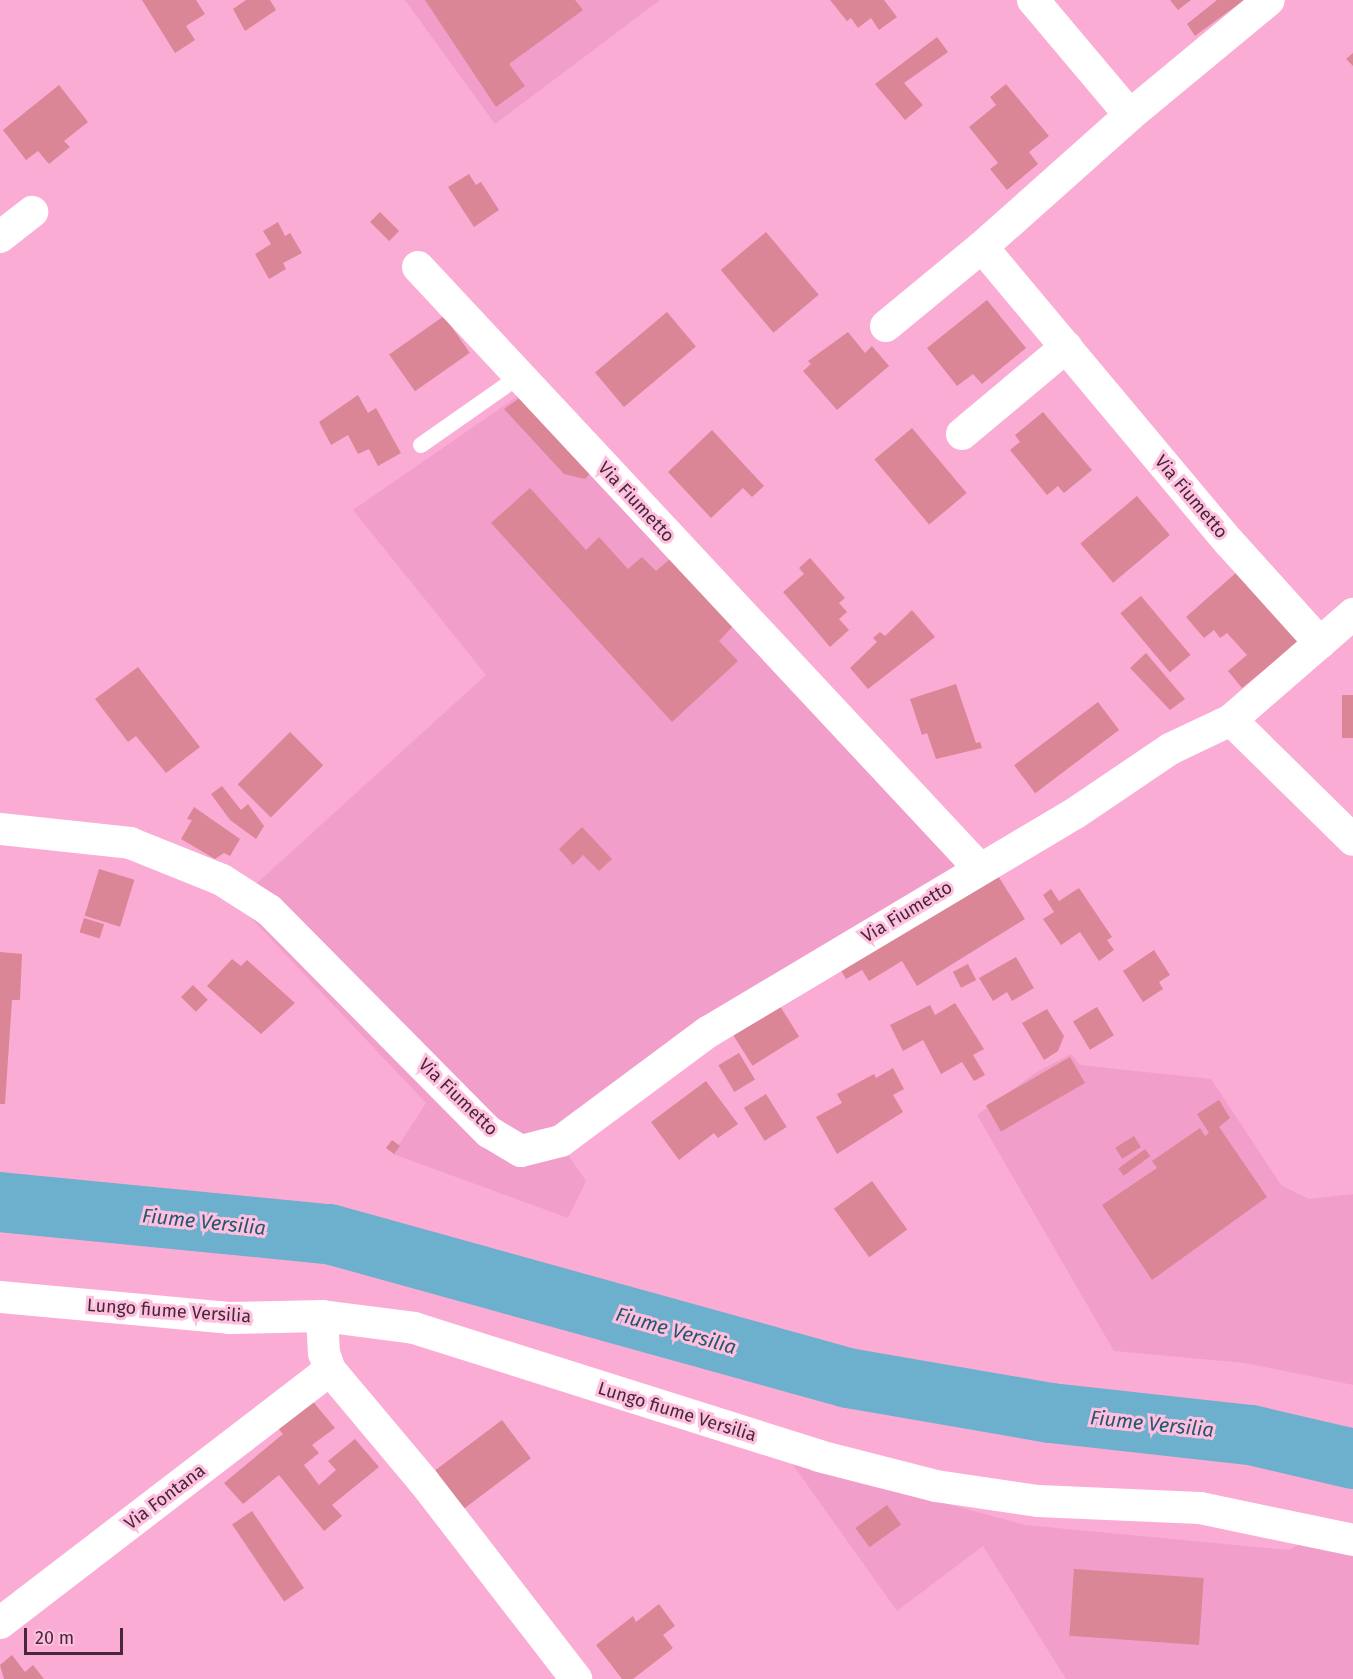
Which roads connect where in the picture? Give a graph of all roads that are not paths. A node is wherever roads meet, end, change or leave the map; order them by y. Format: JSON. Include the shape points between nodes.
{"nodes":[{"id":1,"x":1034,"y":0,"type":"edge"},
{"id":2,"x":1269,"y":0,"type":"edge"},
{"id":3,"x":1130,"y":115,"type":"junction"},
{"id":4,"x":32,"y":212,"type":"dead end"},
{"id":5,"x":0,"y":237,"type":"edge"},
{"id":6,"x":982,"y":247,"type":"junction"},
{"id":7,"x":418,"y":267,"type":"dead end"},
{"id":8,"x":886,"y":326,"type":"dead end"},
{"id":9,"x":1066,"y":347,"type":"junction"},
{"id":10,"x":518,"y":377,"type":"junction"},
{"id":11,"x":962,"y":434,"type":"dead end"},
{"id":12,"x":421,"y":445,"type":"dead end"},
{"id":13,"x":1353,"y":614,"type":"edge"},
{"id":14,"x":1320,"y":643,"type":"junction"},
{"id":15,"x":1231,"y":720,"type":"junction"},
{"id":16,"x":0,"y":829,"type":"edge"},
{"id":17,"x":1353,"y":840,"type":"edge"},
{"id":18,"x":979,"y":868,"type":"junction"},
{"id":19,"x":0,"y":1297,"type":"edge"},
{"id":20,"x":322,"y":1316,"type":"junction"},
{"id":21,"x":330,"y":1370,"type":"junction"},
{"id":22,"x":1353,"y":1540,"type":"edge"},
{"id":23,"x":0,"y":1623,"type":"edge"},
{"id":24,"x":576,"y":1679,"type":"edge"}],
"edges":[{"from":1,"to":3,"type":"street"},
{"from":2,"to":3,"type":"street"},
{"from":3,"to":6,"type":"street"},
{"from":4,"to":5,"type":"street"},
{"from":6,"to":8,"type":"street"},
{"from":6,"to":9,"type":"street","name":"Via Fiumetto"},
{"from":7,"to":10,"type":"street","name":"Via Fiumetto"},
{"from":9,"to":11,"type":"street"},
{"from":9,"to":14,"type":"street","name":"Via Fiumetto","via":[[1229,542]]},
{"from":10,"to":12,"type":"lane"},
{"from":10,"to":18,"type":"street","name":"Via Fiumetto"},
{"from":13,"to":14,"type":"street","name":"Via Fiumetto"},
{"from":14,"to":15,"type":"street","name":"Via Fiumetto"},
{"from":15,"to":17,"type":"street"},
{"from":15,"to":18,"type":"street","name":"Via Fiumetto","via":[[1170,749],[1074,814]]},
{"from":16,"to":18,"type":"street","name":"Via Fiumetto","via":[[130,843],[222,880],[269,910],[489,1132],[521,1151],[561,1141],[708,1032]]},
{"from":19,"to":20,"type":"street","name":"Lungo fiume Versilia","via":[[229,1318]]},
{"from":20,"to":21,"type":"street","via":[[324,1353]]},
{"from":20,"to":22,"type":"street","name":"Lungo fiume Versilia","via":[[414,1328],[819,1456],[936,1486],[1038,1502],[1200,1508]]},
{"from":21,"to":23,"type":"street","name":"Via Fontana"},
{"from":21,"to":24,"type":"street","via":[[424,1482]]}]}
